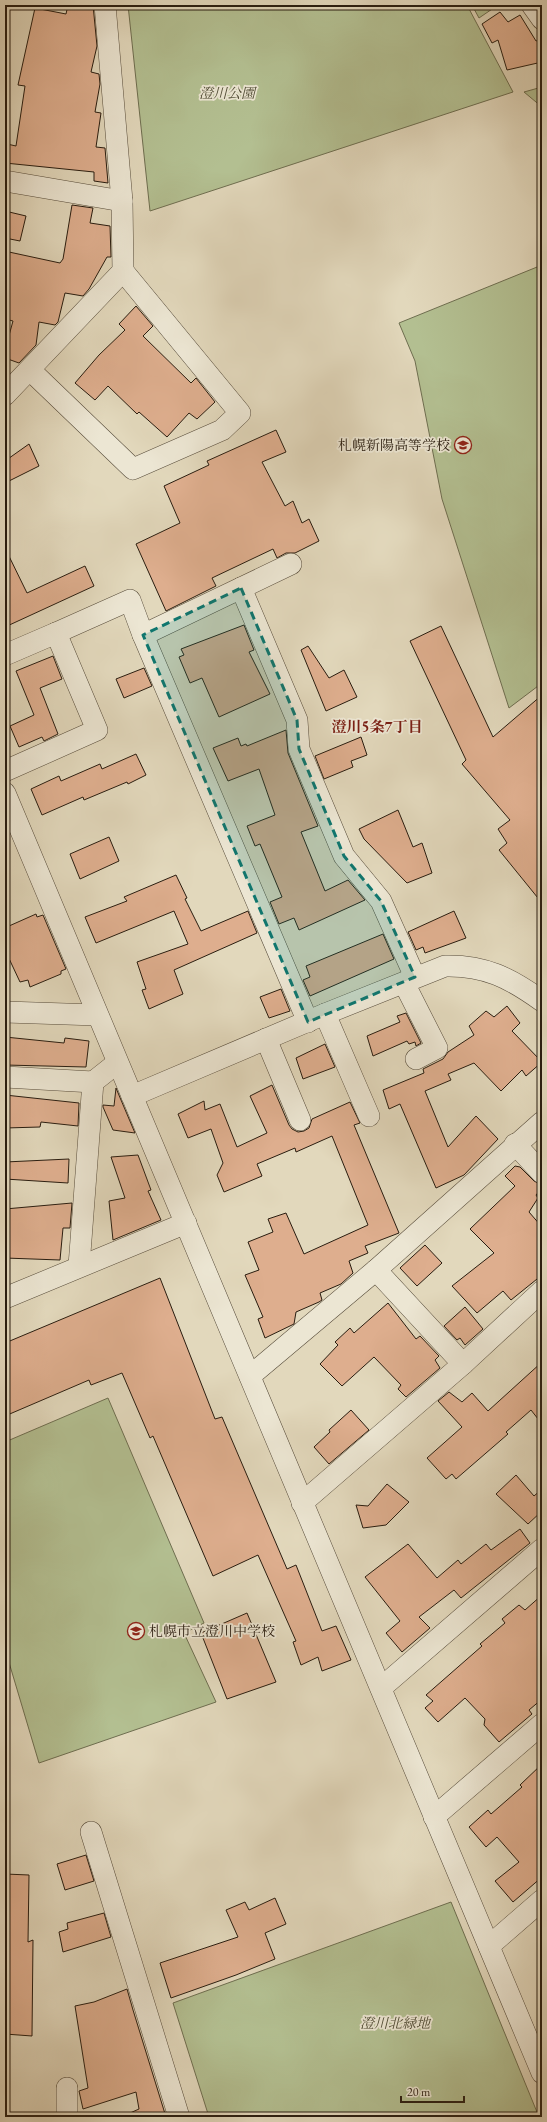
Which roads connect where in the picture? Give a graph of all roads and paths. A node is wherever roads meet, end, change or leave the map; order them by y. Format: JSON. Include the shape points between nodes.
{"nodes":[{"id":1,"x":105,"y":5,"type":"edge"},
{"id":2,"x":532,"y":5,"type":"edge"},
{"id":3,"x":542,"y":19,"type":"edge"},
{"id":4,"x":5,"y":181,"type":"edge"},
{"id":5,"x":122,"y":201,"type":"junction"},
{"id":6,"x":123,"y":271,"type":"junction"},
{"id":7,"x":30,"y":370,"type":"junction"},
{"id":8,"x":5,"y":395,"type":"edge"},
{"id":9,"x":291,"y":564,"type":"dead end"},
{"id":10,"x":241,"y":588,"type":"junction"},
{"id":11,"x":56,"y":633,"type":"junction"},
{"id":12,"x":143,"y":635,"type":"junction"},
{"id":13,"x":5,"y":655,"type":"edge"},
{"id":14,"x":5,"y":771,"type":"edge"},
{"id":15,"x":5,"y":793,"type":"edge"},
{"id":16,"x":410,"y":980,"type":"junction"},
{"id":17,"x":542,"y":1001,"type":"edge"},
{"id":18,"x":5,"y":1012,"type":"edge"},
{"id":19,"x":98,"y":1015,"type":"junction"},
{"id":20,"x":316,"y":1018,"type":"junction"},
{"id":21,"x":266,"y":1039,"type":"junction"},
{"id":22,"x":416,"y":1059,"type":"dead end"},
{"id":23,"x":118,"y":1063,"type":"junction"},
{"id":24,"x":5,"y":1077,"type":"edge"},
{"id":25,"x":93,"y":1082,"type":"junction"},
{"id":26,"x":132,"y":1096,"type":"junction"},
{"id":27,"x":369,"y":1116,"type":"dead end"},
{"id":28,"x":300,"y":1120,"type":"dead end"},
{"id":29,"x":542,"y":1122,"type":"edge"},
{"id":30,"x":515,"y":1144,"type":"junction"},
{"id":31,"x":542,"y":1173,"type":"edge"},
{"id":32,"x":186,"y":1222,"type":"junction"},
{"id":33,"x":79,"y":1266,"type":"junction"},
{"id":34,"x":376,"y":1270,"type":"junction"},
{"id":35,"x":542,"y":1291,"type":"edge"},
{"id":36,"x":5,"y":1298,"type":"edge"},
{"id":37,"x":463,"y":1364,"type":"junction"},
{"id":38,"x":250,"y":1376,"type":"junction"},
{"id":39,"x":302,"y":1503,"type":"junction"},
{"id":40,"x":542,"y":1549,"type":"edge"},
{"id":41,"x":381,"y":1688,"type":"junction"},
{"id":42,"x":542,"y":1724,"type":"edge"},
{"id":43,"x":434,"y":1817,"type":"junction"},
{"id":44,"x":91,"y":1832,"type":"dead end"},
{"id":45,"x":542,"y":1900,"type":"edge"},
{"id":46,"x":489,"y":1946,"type":"junction"},
{"id":47,"x":542,"y":2073,"type":"edge"},
{"id":48,"x":67,"y":2088,"type":"dead end"},
{"id":49,"x":67,"y":2117,"type":"edge"},
{"id":50,"x":179,"y":2117,"type":"edge"}],
"edges":[{"from":1,"to":5,"type":"street"},
{"from":2,"to":3,"type":"street"},
{"from":4,"to":5,"type":"street"},
{"from":5,"to":6,"type":"street"},
{"from":6,"to":7,"type":"street"},
{"from":6,"to":7,"type":"street","via":[[240,413],[222,430],[133,469]]},
{"from":7,"to":8,"type":"street"},
{"from":9,"to":10,"type":"street"},
{"from":10,"to":12,"type":"street"},
{"from":10,"to":16,"type":"street","via":[[297,720],[299,749],[344,856],[381,901]]},
{"from":11,"to":12,"type":"street","via":[[130,600]]},
{"from":11,"to":13,"type":"street"},
{"from":11,"to":14,"type":"street","via":[[97,730]]},
{"from":12,"to":20,"type":"street"},
{"from":15,"to":19,"type":"street"},
{"from":16,"to":17,"type":"street","via":[[445,966],[466,966],[490,971],[521,986]]},
{"from":16,"to":20,"type":"street"},
{"from":16,"to":22,"type":"street","via":[[437,1048]]},
{"from":18,"to":19,"type":"street"},
{"from":19,"to":23,"type":"street"},
{"from":20,"to":21,"type":"street"},
{"from":20,"to":27,"type":"street"},
{"from":21,"to":26,"type":"street"},
{"from":21,"to":28,"type":"street"},
{"from":23,"to":25,"type":"street"},
{"from":23,"to":26,"type":"street"},
{"from":24,"to":25,"type":"street"},
{"from":25,"to":33,"type":"street"},
{"from":26,"to":32,"type":"street"},
{"from":29,"to":30,"type":"street"},
{"from":30,"to":31,"type":"street"},
{"from":30,"to":34,"type":"street"},
{"from":32,"to":33,"type":"street"},
{"from":32,"to":38,"type":"street"},
{"from":33,"to":36,"type":"street"},
{"from":34,"to":37,"type":"street"},
{"from":34,"to":38,"type":"street"},
{"from":35,"to":37,"type":"street"},
{"from":37,"to":39,"type":"street"},
{"from":38,"to":39,"type":"street"},
{"from":39,"to":41,"type":"street"},
{"from":40,"to":41,"type":"street"},
{"from":41,"to":43,"type":"street"},
{"from":42,"to":43,"type":"street"},
{"from":43,"to":46,"type":"street"},
{"from":44,"to":50,"type":"street"},
{"from":45,"to":46,"type":"street"},
{"from":46,"to":47,"type":"street"},
{"from":48,"to":49,"type":"street"}]}
